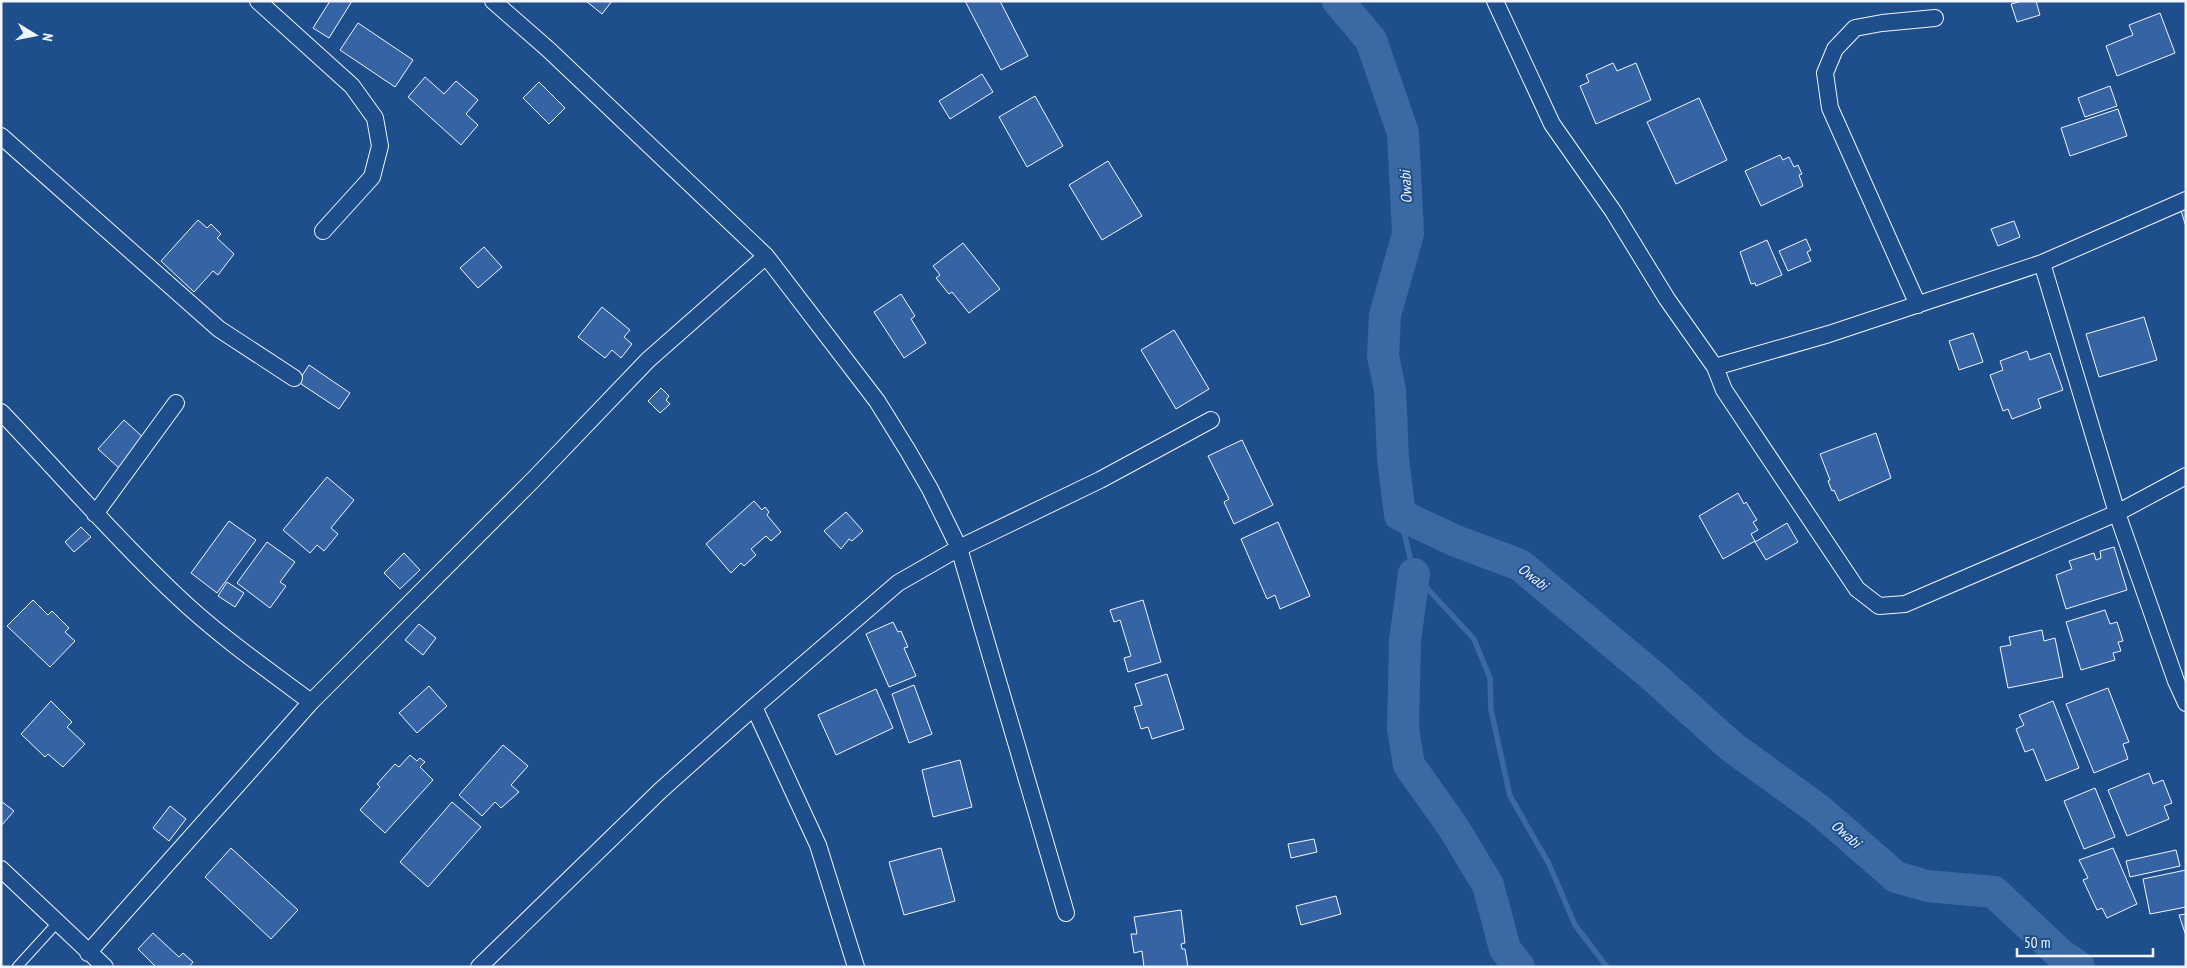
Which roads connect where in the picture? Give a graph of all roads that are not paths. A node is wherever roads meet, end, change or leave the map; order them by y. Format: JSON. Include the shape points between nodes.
{"nodes":[{"id":1,"x":258,"y":1,"type":"edge"},
{"id":2,"x":493,"y":1,"type":"edge"},
{"id":3,"x":1495,"y":1,"type":"edge"},
{"id":4,"x":1935,"y":18,"type":"dead end"},
{"id":5,"x":1,"y":136,"type":"edge"},
{"id":6,"x":2186,"y":200,"type":"edge"},
{"id":7,"x":323,"y":230,"type":"dead end"},
{"id":8,"x":766,"y":256,"type":"junction"},
{"id":9,"x":2042,"y":264,"type":"junction"},
{"id":10,"x":1918,"y":305,"type":"junction"},
{"id":11,"x":1715,"y":367,"type":"junction"},
{"id":12,"x":294,"y":378,"type":"dead end"},
{"id":13,"x":176,"y":403,"type":"dead end"},
{"id":14,"x":1,"y":412,"type":"edge"},
{"id":15,"x":1211,"y":420,"type":"dead end"},
{"id":16,"x":2186,"y":476,"type":"edge"},
{"id":17,"x":2117,"y":513,"type":"junction"},
{"id":18,"x":95,"y":514,"type":"junction"},
{"id":19,"x":959,"y":548,"type":"junction"},
{"id":20,"x":311,"y":702,"type":"junction"},
{"id":21,"x":2186,"y":703,"type":"edge"},
{"id":22,"x":754,"y":707,"type":"junction"},
{"id":23,"x":1,"y":869,"type":"edge"},
{"id":24,"x":1066,"y":914,"type":"dead end"},
{"id":25,"x":56,"y":922,"type":"junction"},
{"id":26,"x":88,"y":953,"type":"junction"},
{"id":27,"x":17,"y":967,"type":"edge"},
{"id":28,"x":105,"y":967,"type":"edge"},
{"id":29,"x":478,"y":967,"type":"edge"},
{"id":30,"x":856,"y":967,"type":"edge"}],
"edges":[{"from":1,"to":7,"type":"street","via":[[352,86],[375,118],[380,146],[372,176]]},
{"from":2,"to":8,"type":"street"},
{"from":3,"to":11,"type":"street","via":[[1552,124],[1613,210],[1667,299]]},
{"from":4,"to":10,"type":"street","via":[[1882,22],[1855,28],[1835,49],[1825,73],[1830,108]]},
{"from":5,"to":12,"type":"street","via":[[219,329]]},
{"from":6,"to":9,"type":"street"},
{"from":8,"to":19,"type":"street","via":[[876,401],[930,489]]},
{"from":8,"to":20,"type":"street","via":[[648,360],[534,480]]},
{"from":9,"to":10,"type":"street"},
{"from":9,"to":17,"type":"street"},
{"from":10,"to":11,"type":"street"},
{"from":11,"to":17,"type":"street","via":[[1724,390],[1857,589],[1879,606],[1905,604]]},
{"from":13,"to":18,"type":"street"},
{"from":14,"to":18,"type":"street"},
{"from":15,"to":19,"type":"street","via":[[1100,480]]},
{"from":16,"to":17,"type":"street"},
{"from":17,"to":21,"type":"street"},
{"from":18,"to":20,"type":"street","via":[[177,597]]},
{"from":19,"to":22,"type":"street","via":[[898,583]]},
{"from":19,"to":24,"type":"street"},
{"from":20,"to":26,"type":"street"},
{"from":22,"to":29,"type":"street","via":[[661,790]]},
{"from":22,"to":30,"type":"street","via":[[818,845]]},
{"from":23,"to":25,"type":"street"},
{"from":25,"to":26,"type":"street"},
{"from":25,"to":27,"type":"lane"},
{"from":26,"to":28,"type":"street"}]}
